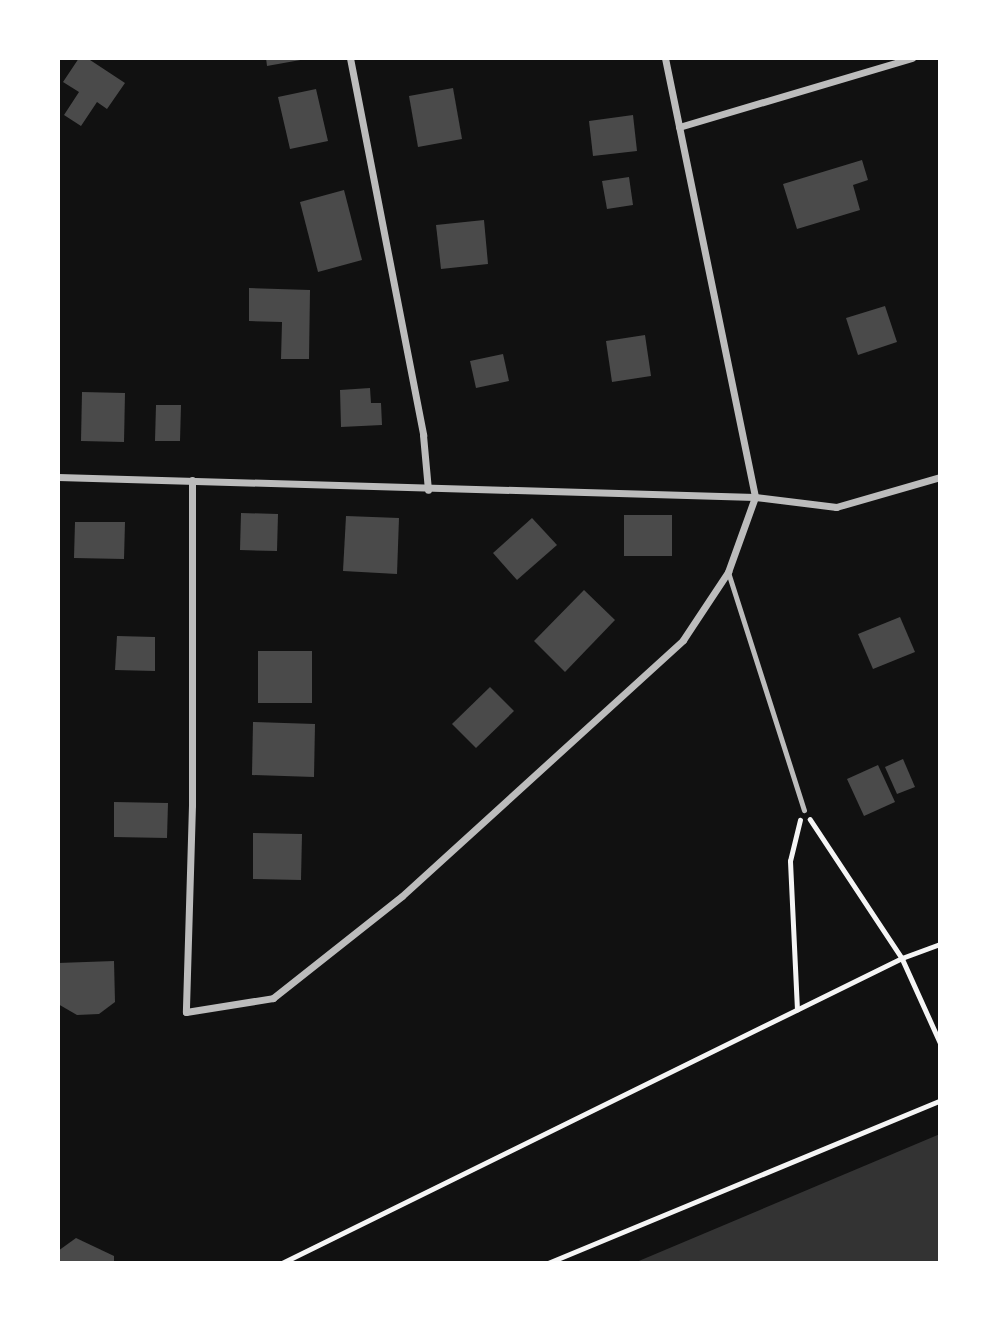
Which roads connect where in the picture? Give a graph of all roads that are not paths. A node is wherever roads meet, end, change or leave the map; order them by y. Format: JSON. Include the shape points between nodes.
{"nodes":[{"id":1,"x":350,"y":58,"type":"edge"},
{"id":2,"x":665,"y":58,"type":"edge"},
{"id":3,"x":912,"y":58,"type":"edge"},
{"id":4,"x":679,"y":127,"type":"junction"},
{"id":5,"x":58,"y":477,"type":"edge"},
{"id":6,"x":940,"y":477,"type":"edge"},
{"id":7,"x":192,"y":480,"type":"junction"},
{"id":8,"x":428,"y":490,"type":"junction"},
{"id":9,"x":755,"y":497,"type":"junction"},
{"id":10,"x":727,"y":572,"type":"junction"},
{"id":11,"x":804,"y":810,"type":"road end"}],
"edges":[{"from":1,"to":8,"type":"street","via":[[423,435]]},
{"from":2,"to":4,"type":"street"},
{"from":3,"to":4,"type":"street"},
{"from":4,"to":9,"type":"street"},
{"from":5,"to":7,"type":"street"},
{"from":6,"to":9,"type":"street","via":[[836,507]]},
{"from":7,"to":8,"type":"street"},
{"from":7,"to":10,"type":"street","via":[[192,805],[186,1012],[273,998],[402,895],[683,640]]},
{"from":8,"to":9,"type":"street"},
{"from":9,"to":10,"type":"street"},
{"from":10,"to":11,"type":"lane"}]}
